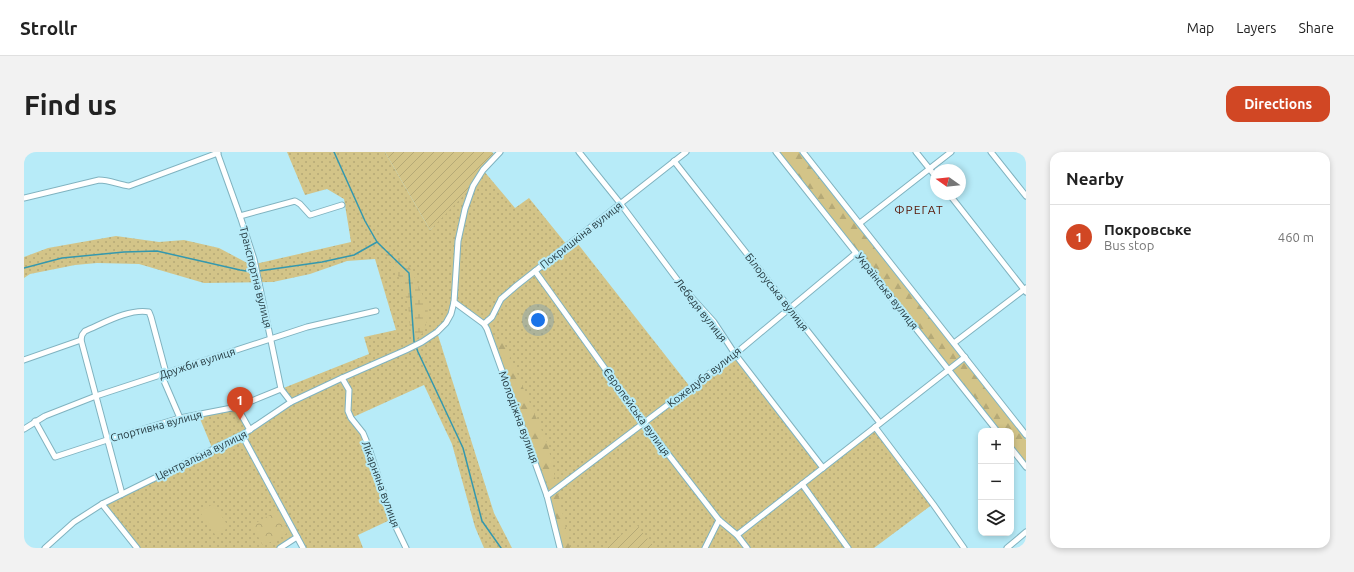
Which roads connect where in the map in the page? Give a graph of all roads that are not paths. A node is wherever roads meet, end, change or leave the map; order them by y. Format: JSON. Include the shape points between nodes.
{"nodes":[{"id":1,"x":217,"y":152,"type":"edge"},
{"id":2,"x":500,"y":152,"type":"edge"},
{"id":3,"x":579,"y":152,"type":"edge"},
{"id":4,"x":686,"y":152,"type":"edge"},
{"id":5,"x":776,"y":152,"type":"edge"},
{"id":6,"x":803,"y":152,"type":"edge"},
{"id":7,"x":916,"y":152,"type":"edge"},
{"id":8,"x":951,"y":152,"type":"edge"},
{"id":9,"x":991,"y":152,"type":"edge"},
{"id":10,"x":674,"y":161,"type":"junction"},
{"id":11,"x":929,"y":169,"type":"junction"},
{"id":12,"x":1026,"y":196,"type":"edge"},
{"id":13,"x":24,"y":198,"type":"edge"},
{"id":14,"x":954,"y":200,"type":"edge"},
{"id":15,"x":620,"y":203,"type":"junction"},
{"id":16,"x":342,"y":205,"type":"dead end"},
{"id":17,"x":240,"y":216,"type":"junction"},
{"id":18,"x":860,"y":224,"type":"junction"},
{"id":19,"x":856,"y":253,"type":"junction"},
{"id":20,"x":535,"y":271,"type":"junction"},
{"id":21,"x":1025,"y":290,"type":"edge"},
{"id":22,"x":454,"y":302,"type":"junction"},
{"id":23,"x":790,"y":308,"type":"junction"},
{"id":24,"x":376,"y":311,"type":"dead end"},
{"id":25,"x":484,"y":324,"type":"junction"},
{"id":26,"x":81,"y":340,"type":"junction"},
{"id":27,"x":271,"y":340,"type":"junction"},
{"id":28,"x":954,"y":343,"type":"junction"},
{"id":29,"x":735,"y":354,"type":"junction"},
{"id":30,"x":965,"y":357,"type":"junction"},
{"id":31,"x":24,"y":360,"type":"edge"},
{"id":32,"x":948,"y":369,"type":"junction"},
{"id":33,"x":164,"y":374,"type":"junction"},
{"id":34,"x":342,"y":378,"type":"junction"},
{"id":35,"x":281,"y":389,"type":"junction"},
{"id":36,"x":96,"y":396,"type":"junction"},
{"id":37,"x":290,"y":402,"type":"junction"},
{"id":38,"x":237,"y":407,"type":"junction"},
{"id":39,"x":180,"y":418,"type":"junction"},
{"id":40,"x":35,"y":421,"type":"junction"},
{"id":41,"x":644,"y":423,"type":"junction"},
{"id":42,"x":880,"y":423,"type":"junction"},
{"id":43,"x":875,"y":427,"type":"junction"},
{"id":44,"x":995,"y":428,"type":"edge"},
{"id":45,"x":24,"y":429,"type":"edge"},
{"id":46,"x":250,"y":430,"type":"junction"},
{"id":47,"x":242,"y":435,"type":"junction"},
{"id":48,"x":1026,"y":435,"type":"edge"},
{"id":49,"x":107,"y":440,"type":"junction"},
{"id":50,"x":1014,"y":452,"type":"edge"},
{"id":51,"x":1026,"y":467,"type":"edge"},
{"id":52,"x":823,"y":468,"type":"junction"},
{"id":53,"x":802,"y":484,"type":"junction"},
{"id":54,"x":122,"y":494,"type":"junction"},
{"id":55,"x":546,"y":496,"type":"junction"},
{"id":56,"x":102,"y":504,"type":"junction"},
{"id":57,"x":719,"y":520,"type":"junction"},
{"id":58,"x":1026,"y":532,"type":"edge"},
{"id":59,"x":737,"y":535,"type":"junction"},
{"id":60,"x":297,"y":537,"type":"junction"},
{"id":61,"x":45,"y":548,"type":"edge"},
{"id":62,"x":137,"y":548,"type":"edge"},
{"id":63,"x":280,"y":548,"type":"edge"},
{"id":64,"x":303,"y":548,"type":"edge"},
{"id":65,"x":406,"y":548,"type":"edge"},
{"id":66,"x":560,"y":548,"type":"edge"},
{"id":67,"x":705,"y":548,"type":"edge"},
{"id":68,"x":747,"y":548,"type":"edge"},
{"id":69,"x":848,"y":548,"type":"edge"},
{"id":70,"x":964,"y":548,"type":"edge"},
{"id":71,"x":1007,"y":548,"type":"edge"}],
"edges":[{"from":1,"to":13,"type":"street","via":[[129,186],[99,180]]},
{"from":1,"to":17,"type":"street","name":"Транспортна вулиця"},
{"from":2,"to":22,"type":"street","name":"Центральна вулиця","via":[[483,170],[473,186],[465,209],[458,241]]},
{"from":3,"to":15,"type":"street","name":"Лебедя вулиця"},
{"from":4,"to":10,"type":"street","name":"Покришкіна вулиця"},
{"from":5,"to":19,"type":"street","name":"Українська вулиця"},
{"from":6,"to":18,"type":"street"},
{"from":7,"to":11,"type":"street"},
{"from":8,"to":11,"type":"street"},
{"from":9,"to":12,"type":"street"},
{"from":10,"to":15,"type":"street","name":"Покришкіна вулиця"},
{"from":10,"to":23,"type":"street","name":"Білоруська вулиця"},
{"from":11,"to":18,"type":"street"},
{"from":14,"to":21,"type":"street"},
{"from":15,"to":20,"type":"street","name":"Покришкіна вулиця"},
{"from":15,"to":29,"type":"street","name":"Лебедя вулиця","via":[[685,290],[714,322]]},
{"from":16,"to":17,"type":"street","via":[[310,215],[295,201]]},
{"from":17,"to":27,"type":"street","name":"Транспортна вулиця","via":[[254,259]]},
{"from":18,"to":28,"type":"street"},
{"from":19,"to":23,"type":"street","name":"Кожедуба вулиця"},
{"from":19,"to":32,"type":"street","name":"Українська вулиця"},
{"from":20,"to":25,"type":"street","name":"Покришкіна вулиця","via":[[501,298],[492,318]]},
{"from":20,"to":41,"type":"street","name":"Європейська вулиця"},
{"from":21,"to":28,"type":"street"},
{"from":22,"to":25,"type":"street"},
{"from":22,"to":34,"type":"street","name":"Центральна вулиця","via":[[446,323],[437,332],[406,350]]},
{"from":23,"to":29,"type":"street","name":"Кожедуба вулиця"},
{"from":23,"to":42,"type":"street","name":"Білоруська вулиця"},
{"from":24,"to":27,"type":"street","name":"Дружби вулиця","via":[[307,327]]},
{"from":25,"to":55,"type":"street","name":"Молодіжна вулиця"},
{"from":26,"to":31,"type":"street"},
{"from":26,"to":33,"type":"street","via":[[85,331],[119,317],[136,312],[149,312]]},
{"from":26,"to":36,"type":"street"},
{"from":27,"to":33,"type":"street","name":"Дружби вулиця"},
{"from":27,"to":35,"type":"street","name":"Транспортна вулиця"},
{"from":28,"to":30,"type":"street"},
{"from":29,"to":41,"type":"street","name":"Кожедуба вулиця"},
{"from":29,"to":52,"type":"street","name":"Лебедя вулиця"},
{"from":30,"to":32,"type":"street"},
{"from":30,"to":48,"type":"street"},
{"from":32,"to":42,"type":"street"},
{"from":32,"to":44,"type":"street","name":"Українська вулиця"},
{"from":33,"to":36,"type":"street","name":"Дружби вулиця"},
{"from":33,"to":39,"type":"street"},
{"from":34,"to":37,"type":"street","name":"Центральна вулиця"},
{"from":34,"to":65,"type":"street","name":"Лікарняна вулиця","via":[[349,390],[348,411],[363,433],[392,519]]},
{"from":35,"to":37,"type":"street","name":"Транспортна вулиця"},
{"from":35,"to":38,"type":"street","name":"Спортивна вулиця"},
{"from":36,"to":40,"type":"street","name":"Дружби вулиця"},
{"from":36,"to":49,"type":"street"},
{"from":37,"to":46,"type":"street","name":"Центральна вулиця"},
{"from":38,"to":39,"type":"street","name":"Спортивна вулиця"},
{"from":38,"to":46,"type":"street"},
{"from":39,"to":49,"type":"street","name":"Спортивна вулиця"},
{"from":40,"to":45,"type":"street","name":"Дружби вулиця"},
{"from":40,"to":49,"type":"street","name":"Спортивна вулиця","via":[[55,457]]},
{"from":41,"to":55,"type":"street","name":"Кожедуба вулиця"},
{"from":41,"to":57,"type":"street","name":"Європейська вулиця"},
{"from":42,"to":43,"type":"street"},
{"from":43,"to":52,"type":"street"},
{"from":43,"to":70,"type":"street"},
{"from":46,"to":47,"type":"street","name":"Центральна вулиця"},
{"from":47,"to":54,"type":"street","name":"Центральна вулиця"},
{"from":47,"to":60,"type":"street"},
{"from":49,"to":54,"type":"street"},
{"from":50,"to":51,"type":"street"},
{"from":52,"to":53,"type":"street"},
{"from":53,"to":59,"type":"street"},
{"from":53,"to":69,"type":"street"},
{"from":54,"to":56,"type":"street","name":"Центральна вулиця"},
{"from":55,"to":66,"type":"street","name":"Молодіжна вулиця"},
{"from":56,"to":61,"type":"street","name":"Центральна вулиця","via":[[74,522]]},
{"from":56,"to":62,"type":"street"},
{"from":57,"to":59,"type":"street","name":"Європейська вулиця"},
{"from":57,"to":67,"type":"street"},
{"from":58,"to":71,"type":"street"},
{"from":59,"to":68,"type":"street","name":"Європейська вулиця"},
{"from":60,"to":63,"type":"street"},
{"from":60,"to":64,"type":"street"}]}
